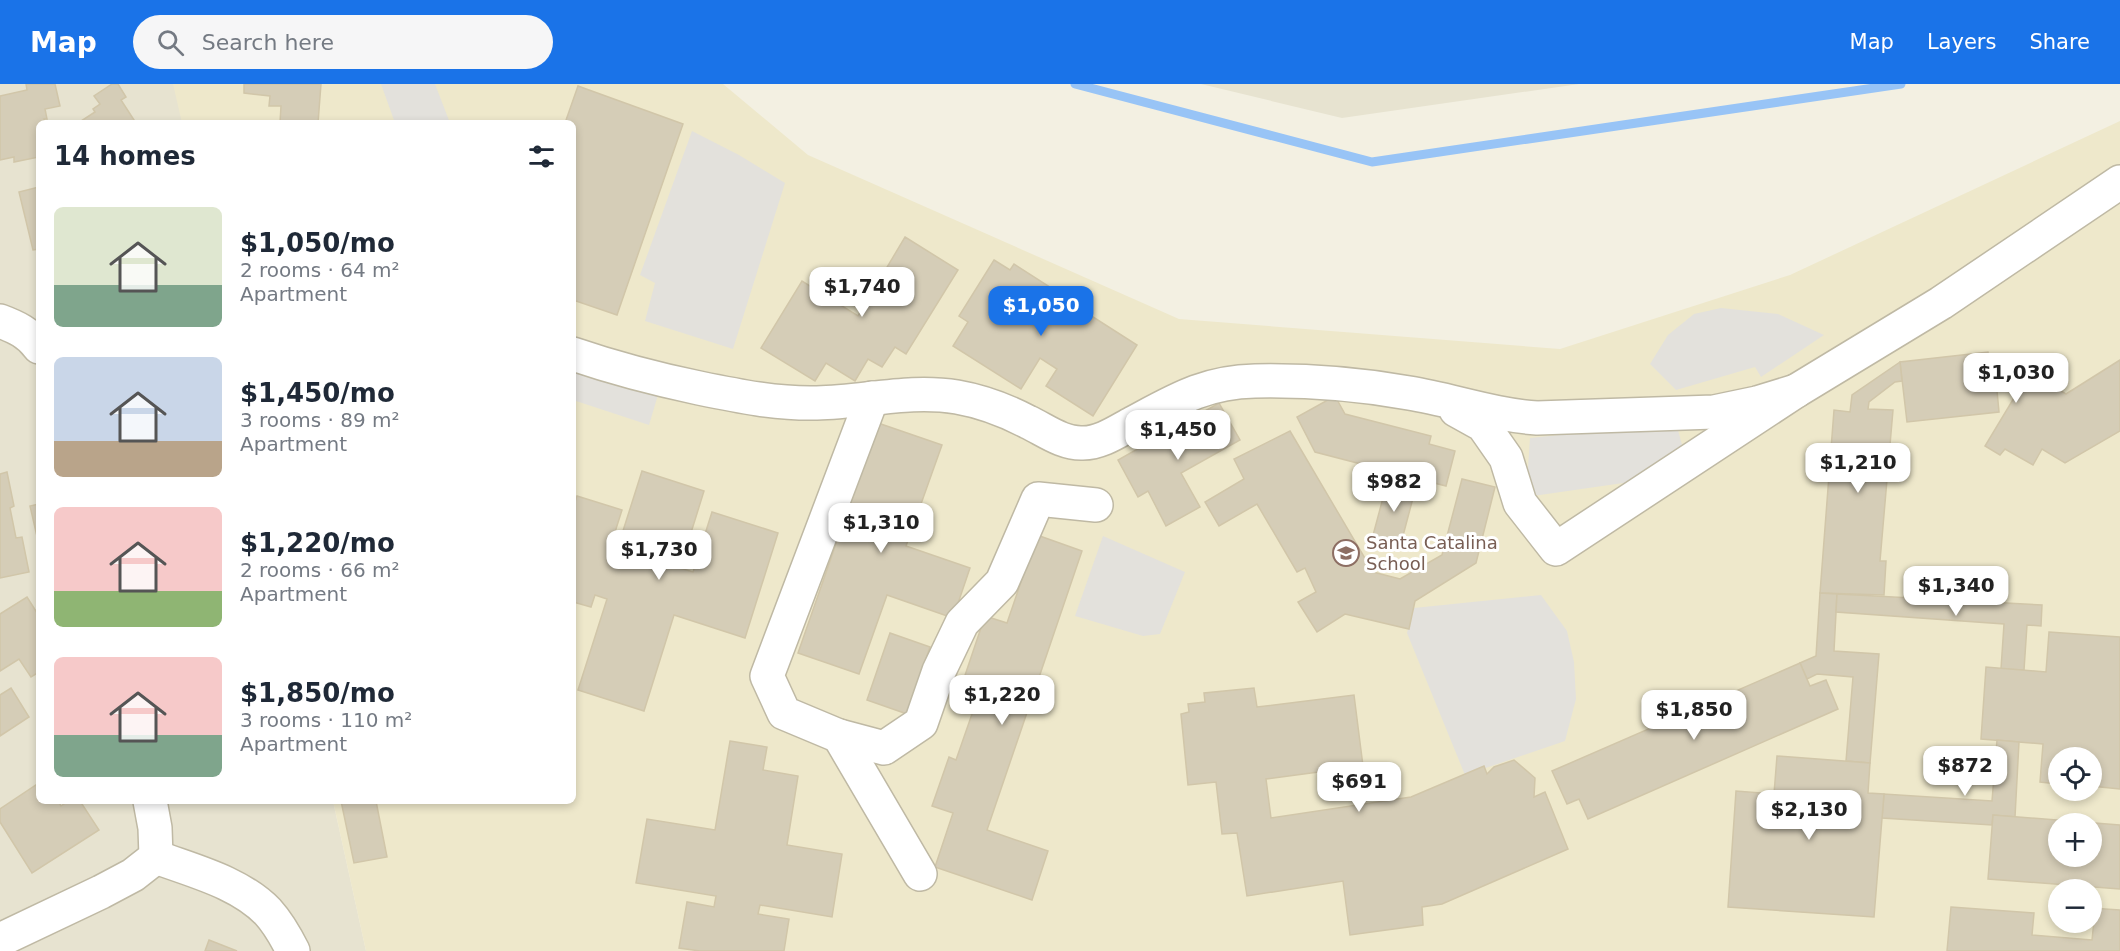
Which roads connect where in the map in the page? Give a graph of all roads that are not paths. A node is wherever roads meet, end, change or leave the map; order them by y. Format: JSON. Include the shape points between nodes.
{"nodes":[{"id":1,"x":2120,"y":182,"type":"edge"},
{"id":2,"x":0,"y":321,"type":"edge"},
{"id":3,"x":36,"y":343,"type":"edge"},
{"id":4,"x":576,"y":355,"type":"edge"},
{"id":5,"x":1796,"y":391,"type":"junction"},
{"id":6,"x":872,"y":398,"type":"junction"},
{"id":7,"x":1438,"y":400,"type":"junction"},
{"id":8,"x":1537,"y":418,"type":"junction"},
{"id":9,"x":1506,"y":458,"type":"junction"},
{"id":10,"x":1096,"y":505,"type":"dead end"},
{"id":11,"x":838,"y":736,"type":"junction"},
{"id":12,"x":151,"y":804,"type":"edge"},
{"id":13,"x":156,"y":857,"type":"junction"},
{"id":14,"x":920,"y":874,"type":"dead end"},
{"id":15,"x":0,"y":940,"type":"edge"},
{"id":16,"x":293,"y":951,"type":"edge"}],
"edges":[{"from":1,"to":5,"type":"street","via":[[1941,303]]},
{"from":2,"to":3,"type":"street","via":[[30,335]]},
{"from":4,"to":6,"type":"street","via":[[672,382],[764,400],[815,403]]},
{"from":5,"to":8,"type":"street","via":[[1714,412]]},
{"from":5,"to":9,"type":"street","via":[[1556,549],[1520,503]]},
{"from":6,"to":7,"type":"street","via":[[912,393],[959,398],[1026,420],[1073,443],[1085,444],[1109,436],[1196,390],[1217,384],[1329,383]]},
{"from":6,"to":11,"type":"street","via":[[768,676],[784,713]]},
{"from":7,"to":8,"type":"street"},
{"from":7,"to":9,"type":"street","via":[[1483,425]]},
{"from":8,"to":9,"type":"street"},
{"from":10,"to":11,"type":"street","via":[[1038,499],[1002,582],[962,623],[939,671],[921,723],[884,748]]},
{"from":11,"to":14,"type":"street"},
{"from":12,"to":13,"type":"street"},
{"from":13,"to":15,"type":"street","via":[[133,875]]},
{"from":13,"to":16,"type":"street","via":[[247,894],[268,912]]}]}
